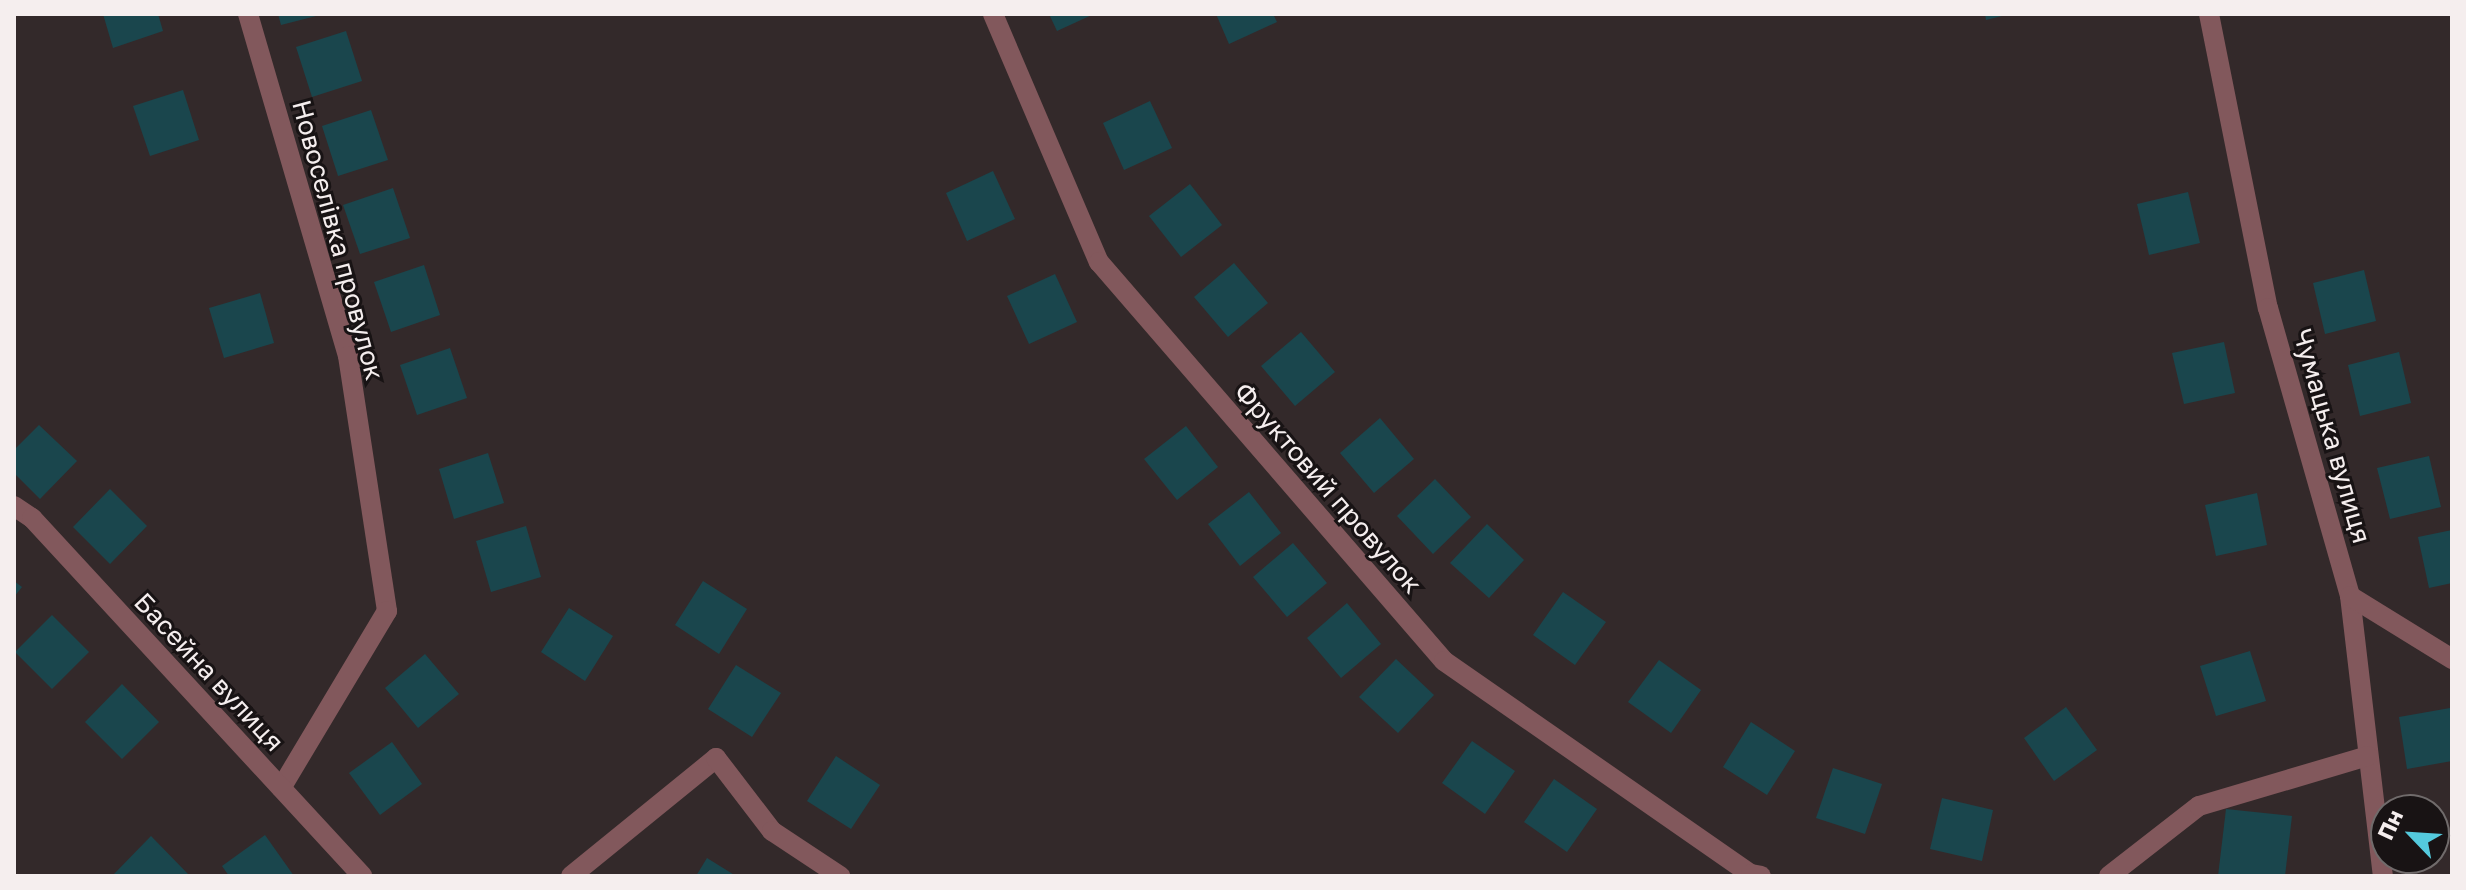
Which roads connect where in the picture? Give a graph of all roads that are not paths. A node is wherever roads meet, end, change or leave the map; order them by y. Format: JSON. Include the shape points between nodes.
{"nodes":[{"id":1,"x":248,"y":14,"type":"edge"},
{"id":2,"x":993,"y":14,"type":"edge"},
{"id":3,"x":2209,"y":14,"type":"edge"},
{"id":4,"x":14,"y":506,"type":"edge"},
{"id":5,"x":2350,"y":596,"type":"junction"},
{"id":6,"x":2452,"y":659,"type":"edge"},
{"id":7,"x":2368,"y":756,"type":"junction"},
{"id":8,"x":281,"y":788,"type":"junction"},
{"id":9,"x":362,"y":876,"type":"edge"},
{"id":10,"x":571,"y":876,"type":"edge"},
{"id":11,"x":840,"y":876,"type":"edge"},
{"id":12,"x":1761,"y":876,"type":"edge"},
{"id":13,"x":2109,"y":876,"type":"edge"},
{"id":14,"x":2383,"y":876,"type":"edge"}],
"edges":[{"from":1,"to":8,"type":"street","name":"Новоселівка провулок","via":[[348,356],[387,611]]},
{"from":2,"to":12,"type":"street","name":"Фруктовий провулок","via":[[1099,262],[1444,661]]},
{"from":3,"to":5,"type":"street","name":"Чумацька вулиця","via":[[2268,308]]},
{"from":4,"to":8,"type":"street","name":"Басейна вулиця","via":[[32,518]]},
{"from":5,"to":6,"type":"street"},
{"from":5,"to":7,"type":"street","name":"Чумацька вулиця"},
{"from":7,"to":13,"type":"street","via":[[2199,806]]},
{"from":7,"to":14,"type":"street","name":"Чумацька вулиця"},
{"from":8,"to":9,"type":"street","name":"Басейна вулиця"},
{"from":10,"to":11,"type":"street","via":[[716,758],[772,831]]}]}
